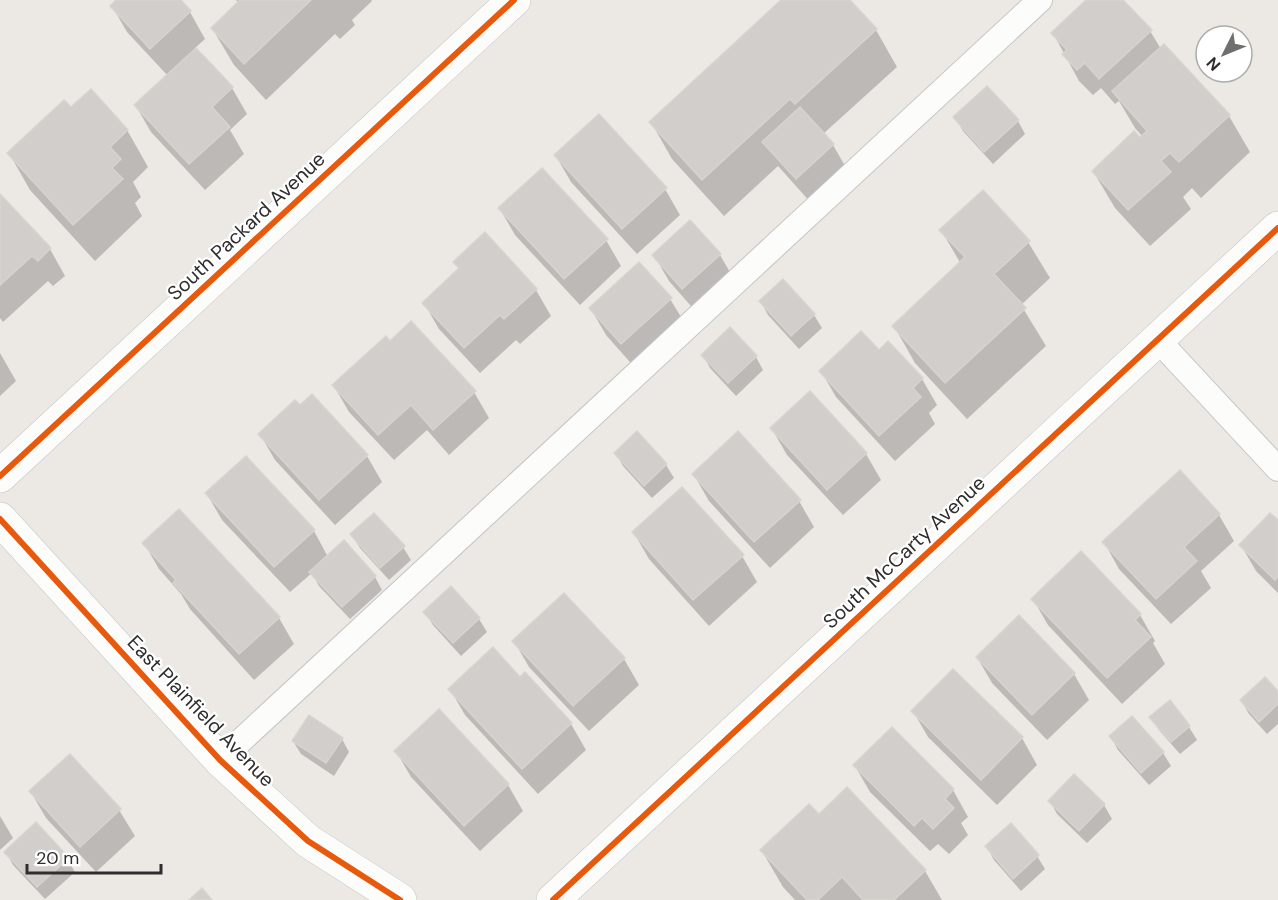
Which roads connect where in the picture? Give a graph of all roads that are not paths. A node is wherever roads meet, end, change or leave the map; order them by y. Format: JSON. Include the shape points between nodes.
{"nodes":[{"id":1,"x":514,"y":0,"type":"edge"},
{"id":2,"x":1040,"y":0,"type":"edge"},
{"id":3,"x":1278,"y":228,"type":"edge"},
{"id":4,"x":1157,"y":339,"type":"junction"},
{"id":5,"x":1278,"y":469,"type":"edge"},
{"id":6,"x":0,"y":476,"type":"edge"},
{"id":7,"x":0,"y":519,"type":"edge"},
{"id":8,"x":220,"y":760,"type":"junction"},
{"id":9,"x":400,"y":900,"type":"edge"},
{"id":10,"x":553,"y":900,"type":"edge"}],
"edges":[{"from":1,"to":6,"type":"street","name":"South Packard Avenue"},
{"from":2,"to":8,"type":"lane"},
{"from":3,"to":4,"type":"street","name":"South McCarty Avenue"},
{"from":4,"to":5,"type":"lane"},
{"from":4,"to":10,"type":"street","name":"South McCarty Avenue"},
{"from":7,"to":8,"type":"street","name":"East Plainfield Avenue"},
{"from":8,"to":9,"type":"street","name":"East Plainfield Avenue","via":[[308,841]]}]}
